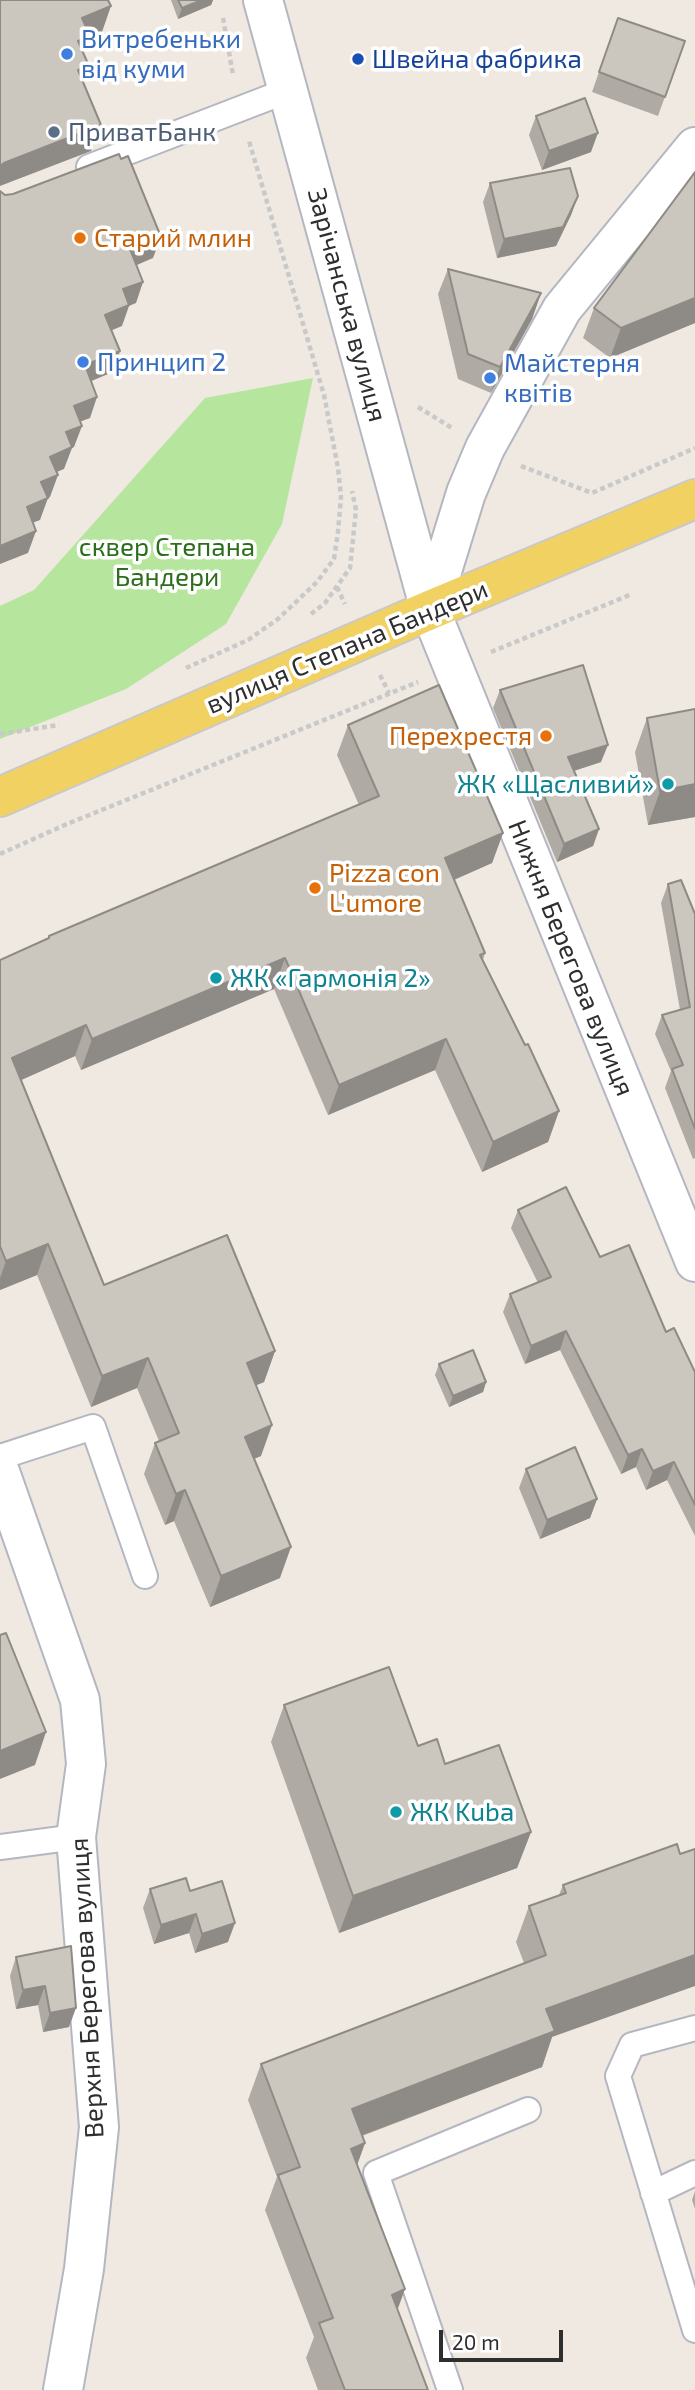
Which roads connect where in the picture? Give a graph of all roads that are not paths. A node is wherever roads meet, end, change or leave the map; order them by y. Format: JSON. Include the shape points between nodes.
{"nodes":[{"id":1,"x":263,"y":0,"type":"edge"},
{"id":2,"x":289,"y":90,"type":"junction"},
{"id":3,"x":695,"y":147,"type":"edge"},
{"id":4,"x":71,"y":174,"type":"edge"},
{"id":5,"x":695,"y":499,"type":"edge"},
{"id":6,"x":430,"y":610,"type":"junction"},
{"id":7,"x":0,"y":797,"type":"edge"},
{"id":8,"x":695,"y":1262,"type":"edge"},
{"id":9,"x":0,"y":1457,"type":"edge"},
{"id":10,"x":0,"y":1472,"type":"edge"},
{"id":11,"x":145,"y":1576,"type":"dead end"},
{"id":12,"x":76,"y":1837,"type":"junction"},
{"id":13,"x":0,"y":1847,"type":"edge"},
{"id":14,"x":695,"y":2028,"type":"edge"},
{"id":15,"x":528,"y":2110,"type":"dead end"},
{"id":16,"x":695,"y":2173,"type":"edge"},
{"id":17,"x":653,"y":2193,"type":"junction"},
{"id":18,"x":695,"y":2330,"type":"edge"},
{"id":19,"x":62,"y":2390,"type":"edge"},
{"id":20,"x":450,"y":2390,"type":"edge"}],
"edges":[{"from":1,"to":2,"type":"street","name":"Зарічанська вулиця"},
{"from":2,"to":4,"type":"lane"},
{"from":2,"to":6,"type":"street","name":"Зарічанська вулиця"},
{"from":3,"to":6,"type":"street","via":[[562,309],[485,449],[466,493]]},
{"from":5,"to":6,"type":"main road","name":"вулиця Степана Бандери"},
{"from":6,"to":7,"type":"main road","name":"вулиця Степана Бандери"},
{"from":6,"to":8,"type":"street","name":"Нижня Берегова вулиця"},
{"from":9,"to":11,"type":"lane","via":[[93,1427]]},
{"from":10,"to":12,"type":"street","name":"Верхня Берегова вулиця","via":[[79,1700],[86,1764]]},
{"from":12,"to":13,"type":"lane"},
{"from":12,"to":19,"type":"street","name":"Верхня Берегова вулиця","via":[[99,2127],[83,2269]]},
{"from":14,"to":17,"type":"lane","via":[[632,2045],[618,2076]]},
{"from":15,"to":20,"type":"lane","via":[[376,2173]]},
{"from":16,"to":17,"type":"lane"},
{"from":17,"to":18,"type":"lane"}]}
